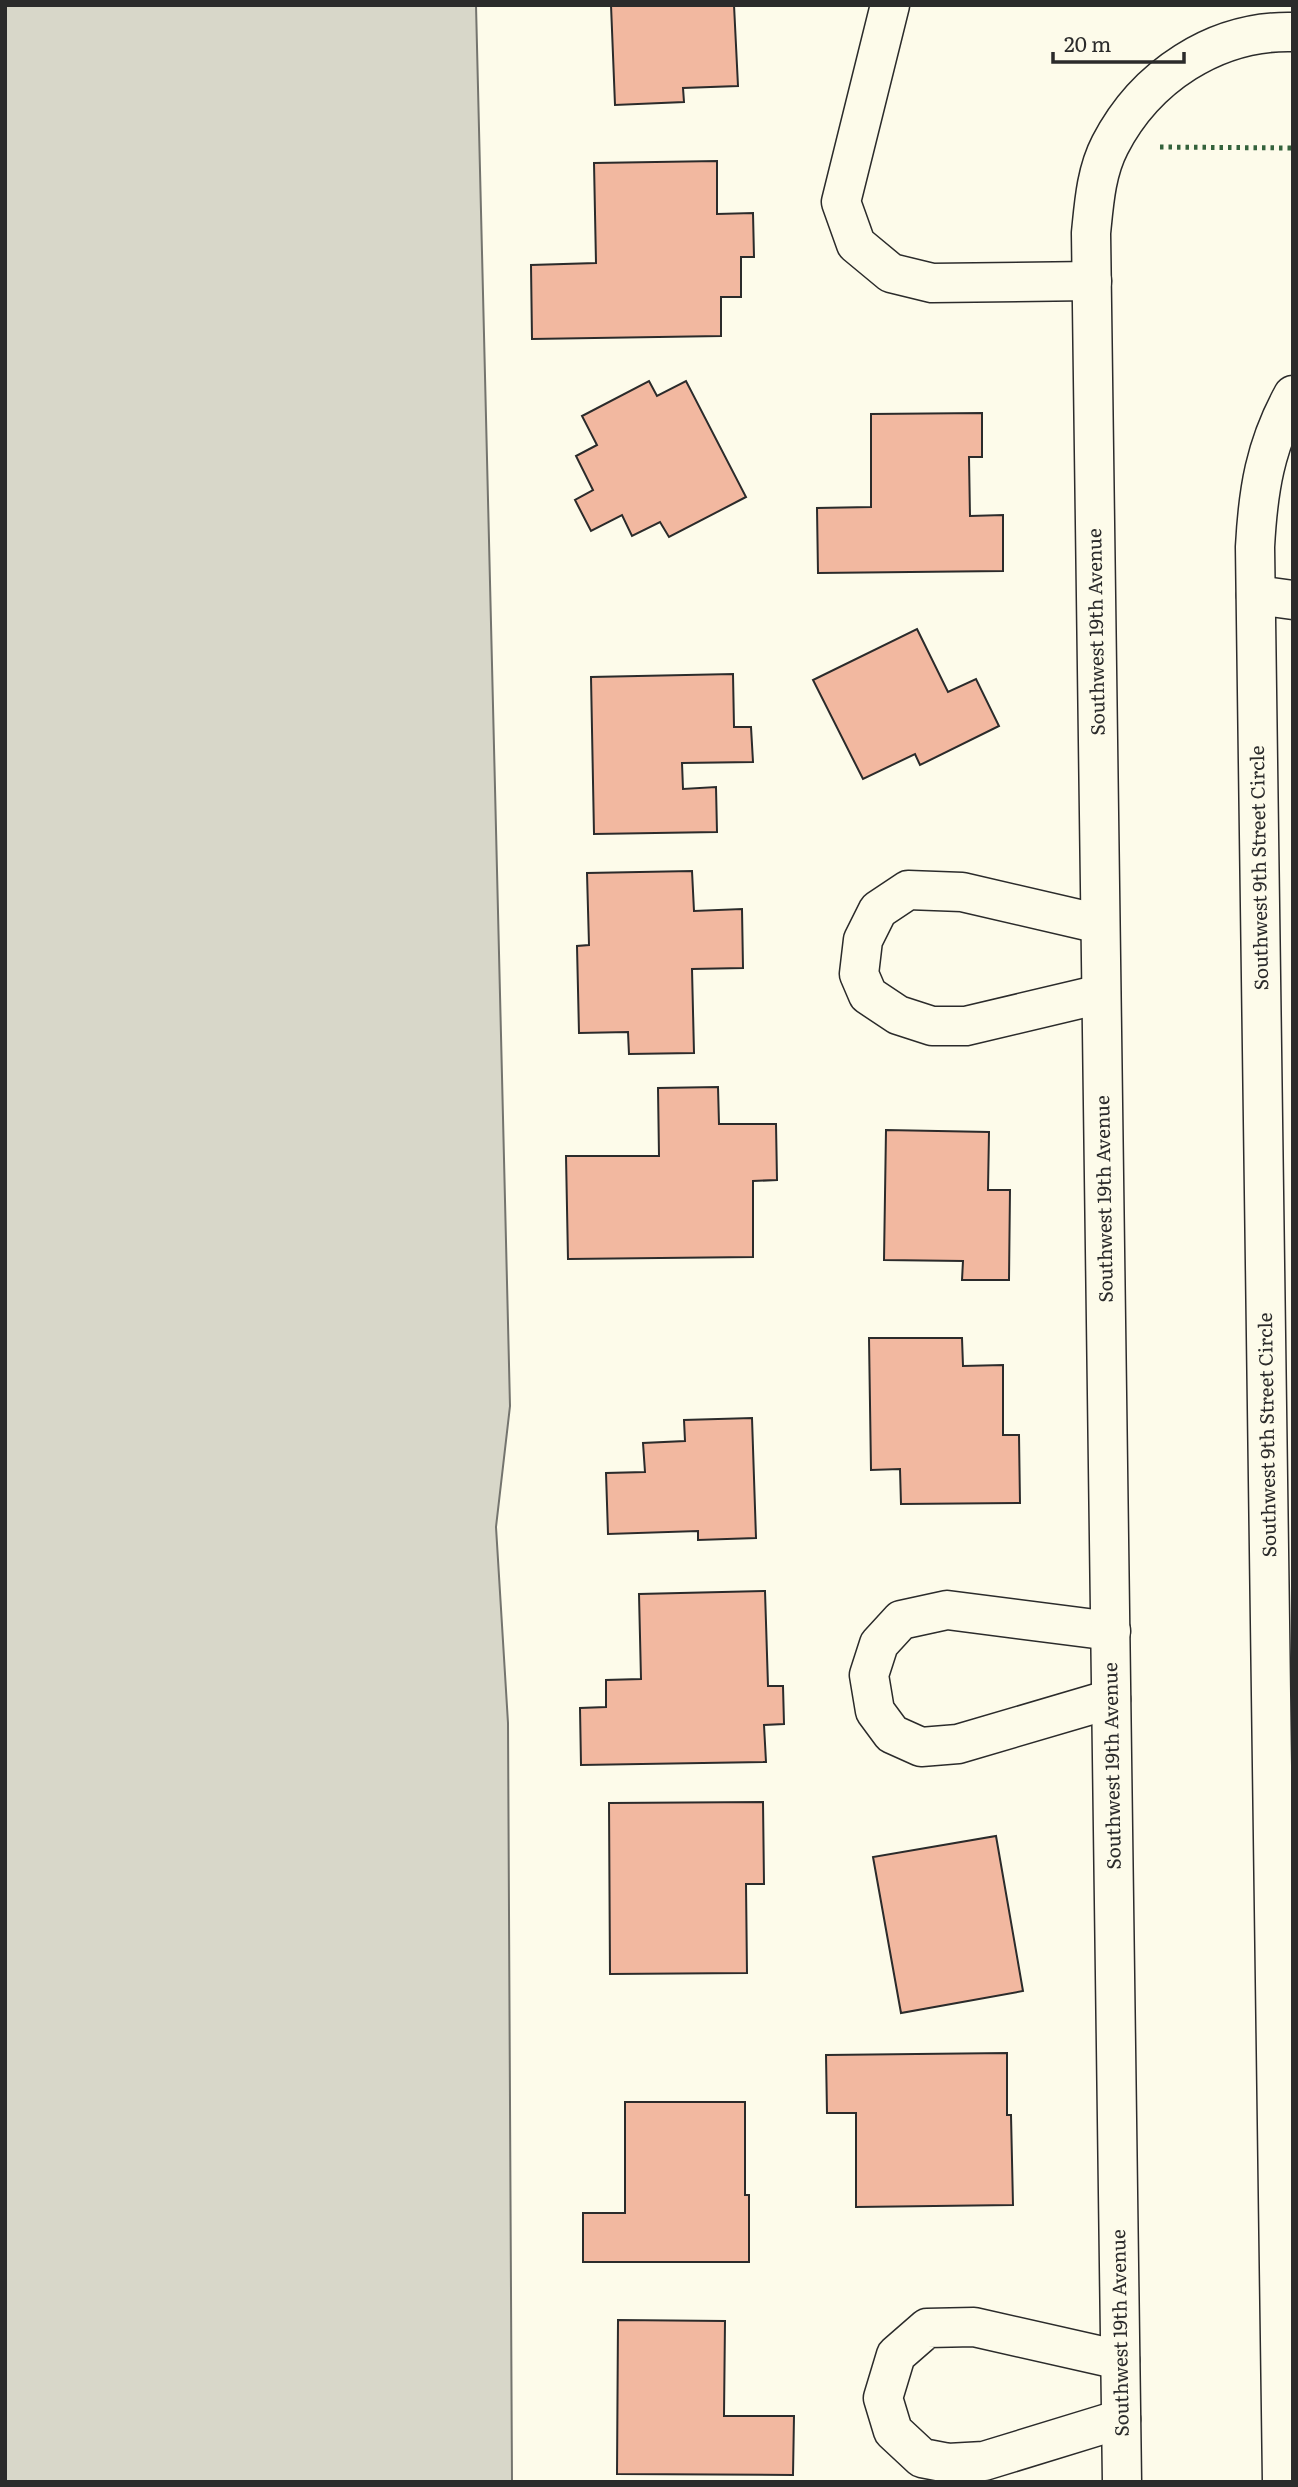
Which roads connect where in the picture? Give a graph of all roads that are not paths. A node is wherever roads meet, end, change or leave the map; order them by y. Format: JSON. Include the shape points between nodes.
{"nodes":[{"id":1,"x":890,"y":5,"type":"edge"},
{"id":2,"x":1293,"y":32,"type":"edge"},
{"id":3,"x":1092,"y":281,"type":"junction"},
{"id":4,"x":1293,"y":394,"type":"edge"},
{"id":5,"x":1255,"y":595,"type":"junction"},
{"id":6,"x":1293,"y":600,"type":"edge"},
{"id":7,"x":1100,"y":924,"type":"junction"},
{"id":8,"x":1101,"y":994,"type":"junction"},
{"id":9,"x":1280,"y":1432,"type":"edge"},
{"id":10,"x":1111,"y":1631,"type":"junction"},
{"id":11,"x":1111,"y":1699,"type":"junction"},
{"id":12,"x":1284,"y":1989,"type":"edge"},
{"id":13,"x":1120,"y":2360,"type":"junction"},
{"id":14,"x":1121,"y":2418,"type":"junction"},
{"id":15,"x":1122,"y":2482,"type":"edge"},
{"id":16,"x":1282,"y":2482,"type":"edge"}],
"edges":[{"from":1,"to":3,"type":"street","via":[[841,202],[856,244],[891,273],[932,283]]},
{"from":2,"to":3,"type":"street","name":"Southwest 19th Avenue","via":[[1244,37],[1203,51],[1164,76],[1133,108],[1109,146],[1095,189]]},
{"from":3,"to":7,"type":"street","name":"Southwest 19th Avenue"},
{"from":4,"to":5,"type":"street","name":"Southwest 9th Street Circle","via":[[1268,453],[1258,494]]},
{"from":5,"to":6,"type":"street"},
{"from":5,"to":9,"type":"street","name":"Southwest 9th Street Circle"},
{"from":7,"to":8,"type":"street","name":"Southwest 19th Avenue"},
{"from":7,"to":8,"type":"street","via":[[962,892],[908,890],[878,910],[863,940],[859,974],[867,995],[898,1015],[932,1026],[965,1026]]},
{"from":8,"to":10,"type":"street","name":"Southwest 19th Avenue"},
{"from":9,"to":12,"type":"street","name":"Southwest 9th Street Circle"},
{"from":10,"to":11,"type":"street","name":"Southwest 19th Avenue"},
{"from":10,"to":11,"type":"street","via":[[947,1610],[901,1620],[879,1644],[869,1675],[875,1711],[892,1734],[921,1747],[958,1744]]},
{"from":11,"to":13,"type":"street","name":"Southwest 19th Avenue"},
{"from":12,"to":16,"type":"street","name":"Southwest 9th Street Circle"},
{"from":13,"to":14,"type":"street","name":"Southwest 19th Avenue"},
{"from":13,"to":14,"type":"street","via":[[974,2327],[927,2328],[896,2356],[883,2398],[893,2431],[922,2458],[948,2463],[984,2460]]},
{"from":14,"to":15,"type":"street","name":"Southwest 19th Avenue"}]}
